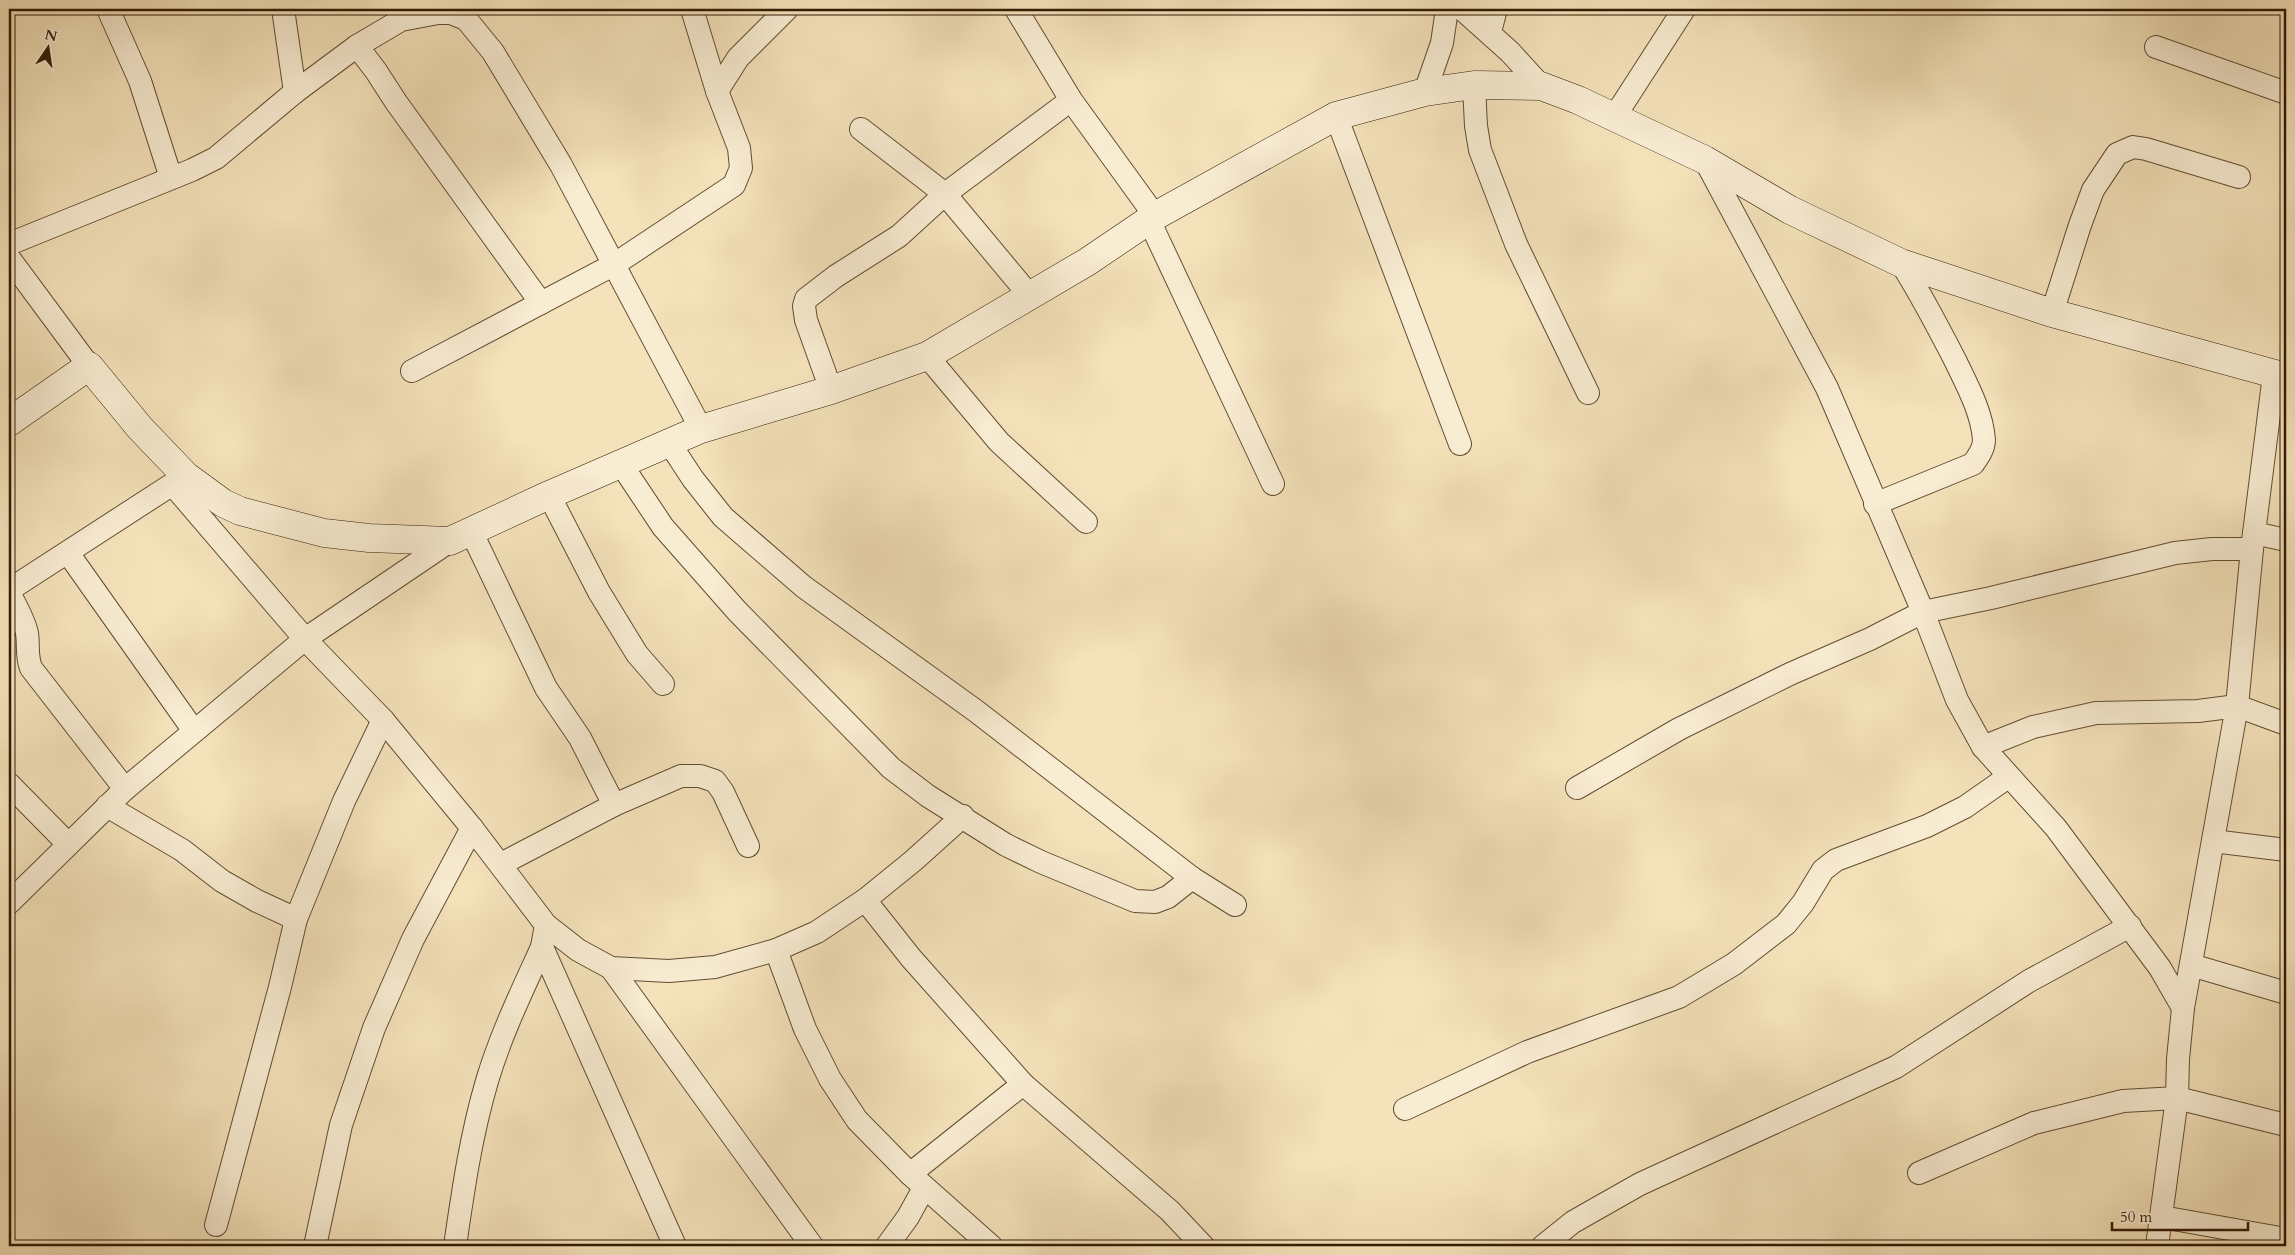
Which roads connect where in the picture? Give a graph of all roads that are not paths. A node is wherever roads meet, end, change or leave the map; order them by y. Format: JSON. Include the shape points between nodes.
{"nodes":[{"id":1,"x":108,"y":9,"type":"edge"},
{"id":2,"x":283,"y":9,"type":"edge"},
{"id":3,"x":692,"y":9,"type":"edge"},
{"id":4,"x":787,"y":9,"type":"edge"},
{"id":5,"x":1016,"y":9,"type":"edge"},
{"id":6,"x":1447,"y":9,"type":"edge"},
{"id":7,"x":1462,"y":9,"type":"edge"},
{"id":8,"x":1496,"y":9,"type":"edge"},
{"id":9,"x":1684,"y":9,"type":"edge"},
{"id":10,"x":402,"y":14,"type":"edge"},
{"id":11,"x":1490,"y":32,"type":"junction"},
{"id":12,"x":357,"y":46,"type":"junction"},
{"id":13,"x":2156,"y":47,"type":"dead end"},
{"id":14,"x":1474,"y":85,"type":"junction"},
{"id":15,"x":1541,"y":86,"type":"junction"},
{"id":16,"x":717,"y":91,"type":"junction"},
{"id":17,"x":295,"y":92,"type":"junction"},
{"id":18,"x":1425,"y":92,"type":"junction"},
{"id":19,"x":2286,"y":93,"type":"edge"},
{"id":20,"x":1072,"y":100,"type":"junction"},
{"id":21,"x":1336,"y":116,"type":"junction"},
{"id":22,"x":1615,"y":116,"type":"junction"},
{"id":23,"x":861,"y":129,"type":"dead end"},
{"id":24,"x":1705,"y":160,"type":"junction"},
{"id":25,"x":2239,"y":177,"type":"dead end"},
{"id":26,"x":171,"y":178,"type":"junction"},
{"id":27,"x":946,"y":194,"type":"junction"},
{"id":28,"x":1152,"y":218,"type":"junction"},
{"id":29,"x":9,"y":244,"type":"edge"},
{"id":30,"x":9,"y":258,"type":"edge"},
{"id":31,"x":1901,"y":263,"type":"junction"},
{"id":32,"x":615,"y":264,"type":"junction"},
{"id":33,"x":1030,"y":296,"type":"junction"},
{"id":34,"x":541,"y":302,"type":"junction"},
{"id":35,"x":2052,"y":313,"type":"junction"},
{"id":36,"x":927,"y":356,"type":"junction"},
{"id":37,"x":89,"y":366,"type":"junction"},
{"id":38,"x":412,"y":371,"type":"dead end"},
{"id":39,"x":2280,"y":376,"type":"edge"},
{"id":40,"x":831,"y":390,"type":"junction"},
{"id":41,"x":1588,"y":393,"type":"dead end"},
{"id":42,"x":9,"y":422,"type":"edge"},
{"id":43,"x":701,"y":429,"type":"junction"},
{"id":44,"x":670,"y":444,"type":"junction"},
{"id":45,"x":1460,"y":444,"type":"dead end"},
{"id":46,"x":621,"y":464,"type":"junction"},
{"id":47,"x":179,"y":480,"type":"junction"},
{"id":48,"x":1273,"y":484,"type":"dead end"},
{"id":49,"x":549,"y":495,"type":"junction"},
{"id":50,"x":1875,"y":504,"type":"junction"},
{"id":51,"x":1086,"y":522,"type":"dead end"},
{"id":52,"x":460,"y":536,"type":"junction"},
{"id":53,"x":2286,"y":540,"type":"edge"},
{"id":54,"x":2253,"y":541,"type":"junction"},
{"id":55,"x":68,"y":553,"type":"junction"},
{"id":56,"x":9,"y":591,"type":"edge"},
{"id":57,"x":1923,"y":612,"type":"junction"},
{"id":58,"x":305,"y":639,"type":"junction"},
{"id":59,"x":663,"y":684,"type":"dead end"},
{"id":60,"x":2237,"y":706,"type":"junction"},
{"id":61,"x":384,"y":720,"type":"junction"},
{"id":62,"x":2286,"y":724,"type":"edge"},
{"id":63,"x":194,"y":731,"type":"junction"},
{"id":64,"x":1983,"y":746,"type":"junction"},
{"id":65,"x":2008,"y":777,"type":"junction"},
{"id":66,"x":9,"y":784,"type":"edge"},
{"id":67,"x":125,"y":788,"type":"junction"},
{"id":68,"x":1577,"y":788,"type":"dead end"},
{"id":69,"x":614,"y":805,"type":"junction"},
{"id":70,"x":107,"y":806,"type":"junction"},
{"id":71,"x":963,"y":816,"type":"junction"},
{"id":72,"x":472,"y":828,"type":"junction"},
{"id":73,"x":2213,"y":841,"type":"junction"},
{"id":74,"x":68,"y":844,"type":"junction"},
{"id":75,"x":748,"y":846,"type":"dead end"},
{"id":76,"x":2286,"y":850,"type":"edge"},
{"id":77,"x":501,"y":864,"type":"junction"},
{"id":78,"x":1192,"y":878,"type":"junction"},
{"id":79,"x":865,"y":900,"type":"junction"},
{"id":80,"x":9,"y":903,"type":"edge"},
{"id":81,"x":1235,"y":906,"type":"dead end"},
{"id":82,"x":296,"y":919,"type":"junction"},
{"id":83,"x":546,"y":925,"type":"junction"},
{"id":84,"x":2130,"y":926,"type":"junction"},
{"id":85,"x":542,"y":947,"type":"junction"},
{"id":86,"x":776,"y":950,"type":"junction"},
{"id":87,"x":2191,"y":965,"type":"junction"},
{"id":88,"x":611,"y":968,"type":"junction"},
{"id":89,"x":2286,"y":993,"type":"edge"},
{"id":90,"x":2183,"y":1008,"type":"junction"},
{"id":91,"x":1023,"y":1084,"type":"junction"},
{"id":92,"x":2177,"y":1098,"type":"junction"},
{"id":93,"x":1404,"y":1109,"type":"dead end"},
{"id":94,"x":2286,"y":1126,"type":"edge"},
{"id":95,"x":1919,"y":1173,"type":"dead end"},
{"id":96,"x":917,"y":1181,"type":"junction"},
{"id":97,"x":2162,"y":1218,"type":"junction"},
{"id":98,"x":216,"y":1225,"type":"dead end"},
{"id":99,"x":2286,"y":1238,"type":"edge"},
{"id":100,"x":315,"y":1246,"type":"edge"},
{"id":101,"x":455,"y":1246,"type":"edge"},
{"id":102,"x":675,"y":1246,"type":"edge"},
{"id":103,"x":812,"y":1246,"type":"edge"},
{"id":104,"x":887,"y":1246,"type":"edge"},
{"id":105,"x":991,"y":1246,"type":"edge"},
{"id":106,"x":1203,"y":1246,"type":"edge"},
{"id":107,"x":1544,"y":1246,"type":"edge"},
{"id":108,"x":2157,"y":1246,"type":"edge"}],
"edges":[{"from":1,"to":26,"type":"street","via":[[140,81]]},
{"from":2,"to":17,"type":"street"},
{"from":3,"to":16,"type":"street"},
{"from":4,"to":16,"type":"street","via":[[738,58]]},
{"from":5,"to":20,"type":"street"},
{"from":6,"to":18,"type":"street","via":[[1442,43]]},
{"from":7,"to":11,"type":"street"},
{"from":8,"to":11,"type":"street"},
{"from":9,"to":22,"type":"street"},
{"from":10,"to":12,"type":"street"},
{"from":10,"to":32,"type":"street","via":[[451,13],[466,19],[494,52]]},
{"from":11,"to":15,"type":"street"},
{"from":12,"to":17,"type":"street"},
{"from":12,"to":34,"type":"street"},
{"from":13,"to":19,"type":"street"},
{"from":14,"to":15,"type":"street"},
{"from":14,"to":18,"type":"street"},
{"from":14,"to":41,"type":"street","via":[[1480,150],[1516,244]]},
{"from":15,"to":22,"type":"street"},
{"from":16,"to":32,"type":"street","via":[[739,148],[741,168],[734,185]]},
{"from":17,"to":26,"type":"street","via":[[216,158]]},
{"from":18,"to":21,"type":"street"},
{"from":20,"to":27,"type":"street"},
{"from":20,"to":28,"type":"street"},
{"from":21,"to":28,"type":"street"},
{"from":21,"to":45,"type":"street"},
{"from":22,"to":24,"type":"street"},
{"from":23,"to":27,"type":"street"},
{"from":24,"to":31,"type":"street","via":[[1790,210]]},
{"from":24,"to":50,"type":"street","via":[[1827,388]]},
{"from":25,"to":35,"type":"street","via":[[2133,147],[2117,154],[2094,190]]},
{"from":26,"to":29,"type":"street"},
{"from":27,"to":33,"type":"street"},
{"from":27,"to":40,"type":"street","via":[[899,236],[806,299],[806,320]]},
{"from":28,"to":33,"type":"street"},
{"from":28,"to":48,"type":"street"},
{"from":30,"to":37,"type":"street"},
{"from":31,"to":35,"type":"street"},
{"from":31,"to":50,"type":"street","via":[[1925,301],[1967,385],[1977,409],[1984,441],[1973,464]]},
{"from":32,"to":34,"type":"street"},
{"from":32,"to":43,"type":"street"},
{"from":33,"to":36,"type":"street"},
{"from":34,"to":38,"type":"street"},
{"from":35,"to":39,"type":"street"},
{"from":36,"to":40,"type":"street"},
{"from":36,"to":51,"type":"street","via":[[999,442]]},
{"from":37,"to":42,"type":"street"},
{"from":37,"to":47,"type":"street"},
{"from":39,"to":54,"type":"street"},
{"from":40,"to":43,"type":"street"},
{"from":43,"to":44,"type":"street"},
{"from":44,"to":46,"type":"street"},
{"from":44,"to":78,"type":"street","via":[[723,517],[804,587],[976,711]]},
{"from":46,"to":49,"type":"street"},
{"from":46,"to":71,"type":"street","via":[[663,526],[736,611],[891,768],[928,796]]},
{"from":47,"to":52,"type":"street","via":[[240,511],[324,533],[369,538]]},
{"from":47,"to":55,"type":"street"},
{"from":47,"to":58,"type":"street"},
{"from":49,"to":52,"type":"street"},
{"from":49,"to":59,"type":"street","via":[[599,592],[637,654]]},
{"from":50,"to":57,"type":"street"},
{"from":52,"to":58,"type":"street"},
{"from":52,"to":69,"type":"street","via":[[546,688],[580,738]]},
{"from":53,"to":54,"type":"street"},
{"from":54,"to":57,"type":"street","via":[[2175,553]]},
{"from":54,"to":60,"type":"street"},
{"from":55,"to":56,"type":"street"},
{"from":55,"to":63,"type":"street"},
{"from":56,"to":67,"type":"street","via":[[26,630],[31,668]]},
{"from":57,"to":64,"type":"street","via":[[1957,700]]},
{"from":57,"to":68,"type":"street","via":[[1678,730]]},
{"from":58,"to":61,"type":"street"},
{"from":58,"to":63,"type":"street"},
{"from":60,"to":62,"type":"street"},
{"from":60,"to":64,"type":"street","via":[[2198,711],[2096,713],[2033,727]]},
{"from":60,"to":73,"type":"street"},
{"from":61,"to":72,"type":"street"},
{"from":61,"to":82,"type":"street","via":[[344,801]]},
{"from":63,"to":67,"type":"street"},
{"from":64,"to":65,"type":"street"},
{"from":65,"to":84,"type":"street","via":[[2056,828]]},
{"from":65,"to":93,"type":"street","via":[[1965,807],[1927,826],[1836,860],[1823,870],[1786,924],[1734,964],[1679,997],[1527,1052]]},
{"from":66,"to":74,"type":"street"},
{"from":67,"to":70,"type":"street"},
{"from":69,"to":75,"type":"street","via":[[680,776],[700,776],[715,781],[723,792]]},
{"from":69,"to":77,"type":"street"},
{"from":70,"to":74,"type":"street"},
{"from":70,"to":82,"type":"street","via":[[182,850],[222,881]]},
{"from":71,"to":78,"type":"street","via":[[1041,862],[1135,901],[1154,902],[1168,897]]},
{"from":71,"to":79,"type":"street"},
{"from":72,"to":77,"type":"street"},
{"from":72,"to":100,"type":"street","via":[[413,939],[374,1028],[341,1124]]},
{"from":73,"to":76,"type":"street"},
{"from":73,"to":87,"type":"street"},
{"from":74,"to":80,"type":"street"},
{"from":77,"to":83,"type":"street"},
{"from":78,"to":81,"type":"street"},
{"from":79,"to":86,"type":"street","via":[[817,932]]},
{"from":79,"to":91,"type":"street"},
{"from":82,"to":98,"type":"street"},
{"from":83,"to":85,"type":"street"},
{"from":83,"to":88,"type":"street","via":[[578,950]]},
{"from":84,"to":90,"type":"street"},
{"from":84,"to":107,"type":"street","via":[[2029,981],[1896,1067],[1640,1184],[1573,1222]]},
{"from":85,"to":101,"type":"street","via":[[510,1015],[487,1081],[466,1170]]},
{"from":85,"to":102,"type":"street"},
{"from":86,"to":88,"type":"street","via":[[715,967],[669,971]]},
{"from":86,"to":96,"type":"street","via":[[805,1030],[830,1079],[857,1120]]},
{"from":87,"to":89,"type":"street"},
{"from":87,"to":90,"type":"street"},
{"from":88,"to":103,"type":"street"},
{"from":90,"to":92,"type":"street"},
{"from":91,"to":96,"type":"street"},
{"from":91,"to":106,"type":"street","via":[[1170,1211]]},
{"from":92,"to":94,"type":"street"},
{"from":92,"to":95,"type":"street","via":[[2123,1101],[2034,1123]]},
{"from":92,"to":97,"type":"street"},
{"from":96,"to":104,"type":"street","via":[[908,1217]]},
{"from":96,"to":105,"type":"street"},
{"from":97,"to":99,"type":"street"},
{"from":97,"to":108,"type":"street"}]}
